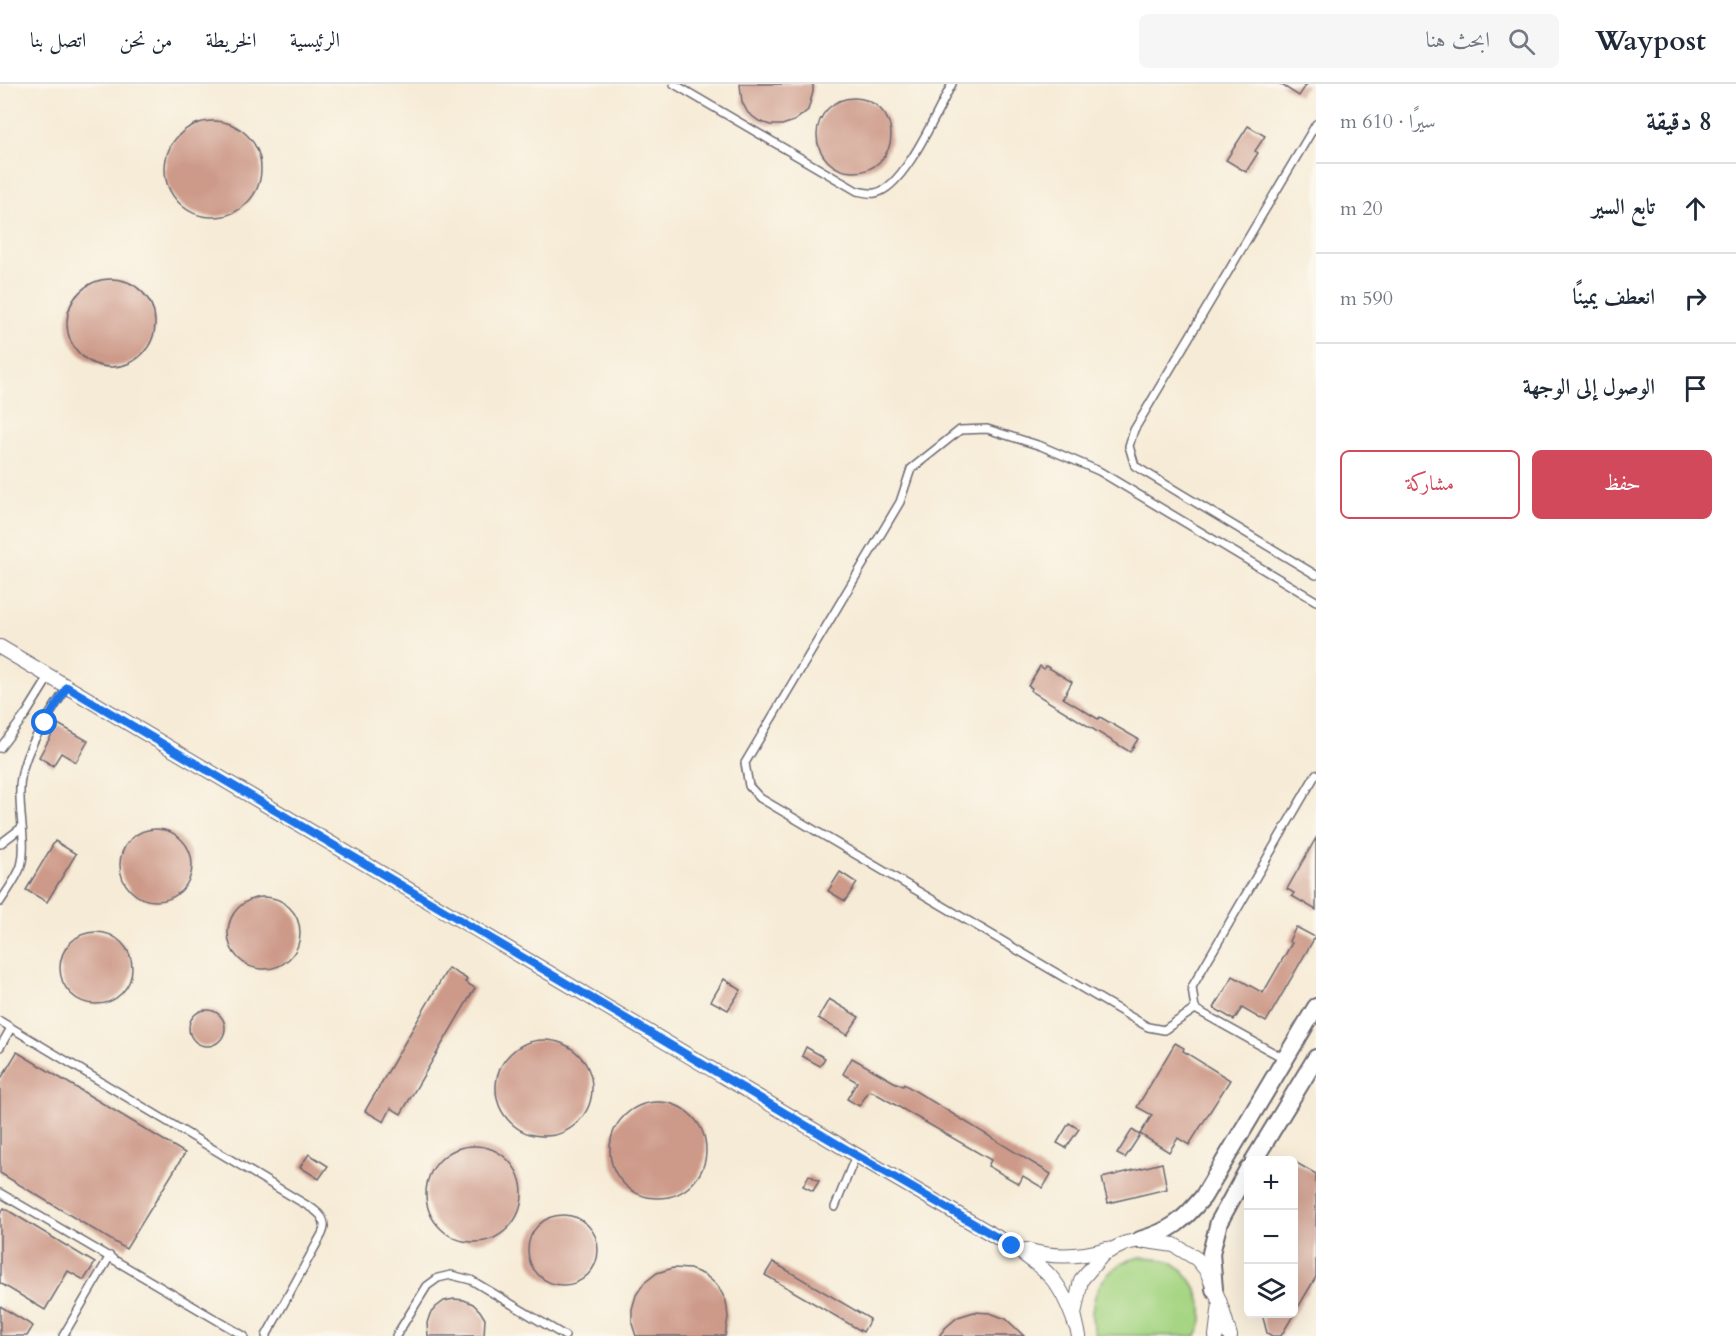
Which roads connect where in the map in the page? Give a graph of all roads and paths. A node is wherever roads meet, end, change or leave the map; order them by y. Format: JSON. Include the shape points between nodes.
{"nodes":[{"id":1,"x":674,"y":84,"type":"edge"},
{"id":2,"x":952,"y":84,"type":"edge"},
{"id":3,"x":1316,"y":124,"type":"edge"},
{"id":4,"x":1316,"y":575,"type":"edge"},
{"id":5,"x":1316,"y":601,"type":"edge"},
{"id":6,"x":0,"y":647,"type":"edge"},
{"id":7,"x":50,"y":676,"type":"junction"},
{"id":8,"x":67,"y":687,"type":"junction"},
{"id":9,"x":0,"y":748,"type":"edge"},
{"id":10,"x":1316,"y":774,"type":"edge"},
{"id":11,"x":21,"y":828,"type":"junction"},
{"id":12,"x":0,"y":844,"type":"edge"},
{"id":13,"x":0,"y":902,"type":"edge"},
{"id":14,"x":1316,"y":1007,"type":"edge"},
{"id":15,"x":1195,"y":1009,"type":"junction"},
{"id":16,"x":0,"y":1021,"type":"edge"},
{"id":17,"x":11,"y":1028,"type":"junction"},
{"id":18,"x":0,"y":1047,"type":"edge"},
{"id":19,"x":1316,"y":1058,"type":"edge"},
{"id":20,"x":1285,"y":1059,"type":"junction"},
{"id":21,"x":856,"y":1155,"type":"junction"},
{"id":22,"x":1257,"y":1156,"type":"edge"},
{"id":23,"x":1244,"y":1176,"type":"edge"},
{"id":24,"x":0,"y":1193,"type":"edge"},
{"id":25,"x":835,"y":1207,"type":"dead end"},
{"id":26,"x":1133,"y":1241,"type":"junction"},
{"id":27,"x":1012,"y":1246,"type":"junction"},
{"id":28,"x":110,"y":1256,"type":"junction"},
{"id":29,"x":1217,"y":1296,"type":"junction"},
{"id":30,"x":1077,"y":1331,"type":"edge"},
{"id":31,"x":63,"y":1336,"type":"edge"},
{"id":32,"x":244,"y":1336,"type":"edge"},
{"id":33,"x":266,"y":1336,"type":"edge"},
{"id":34,"x":396,"y":1336,"type":"edge"},
{"id":35,"x":565,"y":1336,"type":"edge"},
{"id":36,"x":1216,"y":1336,"type":"edge"},
{"id":37,"x":1230,"y":1336,"type":"edge"}],
"edges":[{"from":1,"to":2,"type":"lane","via":[[857,191],[876,193],[894,184],[907,168]]},
{"from":3,"to":4,"type":"lane","via":[[1134,430],[1129,446],[1134,466]]},
{"from":5,"to":15,"type":"lane","via":[[1099,471],[1041,446],[987,429],[960,430],[911,469],[900,502],[746,763],[749,786],[760,798],[1148,1027],[1164,1030]]},
{"from":6,"to":7,"type":"street"},
{"from":7,"to":8,"type":"street"},
{"from":7,"to":9,"type":"lane"},
{"from":8,"to":11,"type":"lane","via":[[26,756],[20,779]]},
{"from":8,"to":21,"type":"street"},
{"from":10,"to":15,"type":"lane","via":[[1192,987]]},
{"from":11,"to":12,"type":"lane"},
{"from":11,"to":13,"type":"lane","via":[[21,868]]},
{"from":14,"to":20,"type":"street"},
{"from":15,"to":20,"type":"lane"},
{"from":16,"to":17,"type":"lane"},
{"from":17,"to":18,"type":"lane"},
{"from":17,"to":33,"type":"lane","via":[[321,1215],[325,1225],[322,1234]]},
{"from":19,"to":22,"type":"street"},
{"from":20,"to":26,"type":"street","via":[[1203,1197],[1182,1221],[1161,1234]]},
{"from":21,"to":25,"type":"lane"},
{"from":21,"to":27,"type":"street"},
{"from":23,"to":29,"type":"street","via":[[1219,1222],[1211,1252]]},
{"from":24,"to":28,"type":"lane"},
{"from":26,"to":27,"type":"street","via":[[1093,1253],[1065,1256],[1041,1255]]},
{"from":26,"to":29,"type":"street","via":[[1174,1245],[1197,1259],[1207,1271]]},
{"from":26,"to":30,"type":"street","via":[[1103,1254],[1081,1280],[1074,1314]]},
{"from":27,"to":30,"type":"street","via":[[1054,1279]]},
{"from":28,"to":31,"type":"lane"},
{"from":28,"to":32,"type":"lane"},
{"from":29,"to":36,"type":"street"},
{"from":29,"to":37,"type":"street"},
{"from":34,"to":35,"type":"lane","via":[[427,1286],[451,1275],[471,1280]]}]}
